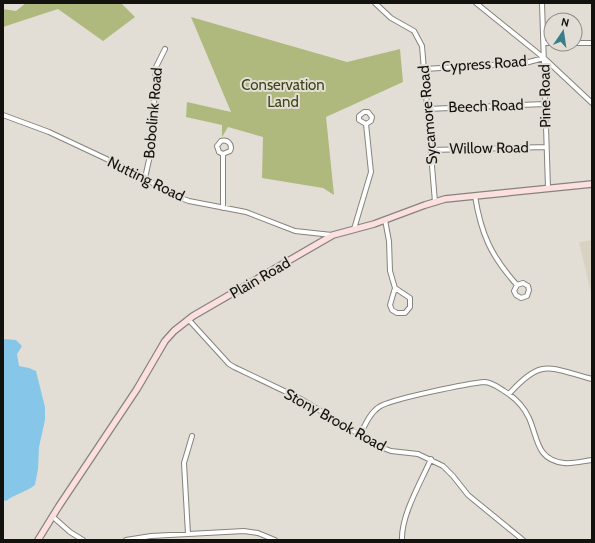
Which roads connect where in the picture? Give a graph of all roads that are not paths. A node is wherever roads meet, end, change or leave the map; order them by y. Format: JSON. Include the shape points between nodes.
{"nodes":[{"id":1,"x":375,"y":3,"type":"edge"},
{"id":2,"x":476,"y":3,"type":"edge"},
{"id":3,"x":542,"y":3,"type":"edge"},
{"id":4,"x":543,"y":23,"type":"edge"},
{"id":5,"x":165,"y":49,"type":"dead end"},
{"id":6,"x":544,"y":52,"type":"edge"},
{"id":7,"x":544,"y":58,"type":"junction"},
{"id":8,"x":424,"y":69,"type":"junction"},
{"id":9,"x":592,"y":103,"type":"edge"},
{"id":10,"x":545,"y":104,"type":"junction"},
{"id":11,"x":427,"y":109,"type":"junction"},
{"id":12,"x":3,"y":115,"type":"edge"},
{"id":13,"x":366,"y":124,"type":"dead end"},
{"id":14,"x":546,"y":147,"type":"junction"},
{"id":15,"x":431,"y":150,"type":"junction"},
{"id":16,"x":223,"y":154,"type":"dead end"},
{"id":17,"x":145,"y":178,"type":"junction"},
{"id":18,"x":592,"y":184,"type":"edge"},
{"id":19,"x":548,"y":188,"type":"junction"},
{"id":20,"x":475,"y":196,"type":"junction"},
{"id":21,"x":436,"y":202,"type":"junction"},
{"id":22,"x":223,"y":208,"type":"junction"},
{"id":23,"x":385,"y":220,"type":"junction"},
{"id":24,"x":354,"y":230,"type":"junction"},
{"id":25,"x":318,"y":234,"type":"junction"},
{"id":26,"x":333,"y":235,"type":"junction"},
{"id":27,"x":322,"y":242,"type":"junction"},
{"id":28,"x":517,"y":285,"type":"dead end"},
{"id":29,"x":395,"y":288,"type":"junction"},
{"id":30,"x":188,"y":319,"type":"junction"},
{"id":31,"x":592,"y":379,"type":"edge"},
{"id":32,"x":509,"y":394,"type":"junction"},
{"id":33,"x":360,"y":435,"type":"junction"},
{"id":34,"x":192,"y":436,"type":"dead end"},
{"id":35,"x":431,"y":459,"type":"junction"},
{"id":36,"x":592,"y":460,"type":"edge"},
{"id":37,"x":52,"y":516,"type":"junction"},
{"id":38,"x":188,"y":534,"type":"junction"},
{"id":39,"x":520,"y":539,"type":"edge"},
{"id":40,"x":38,"y":540,"type":"edge"},
{"id":41,"x":83,"y":540,"type":"edge"},
{"id":42,"x":126,"y":540,"type":"edge"},
{"id":43,"x":275,"y":540,"type":"edge"},
{"id":44,"x":402,"y":540,"type":"edge"}],
"edges":[{"from":1,"to":8,"type":"street","name":"Sycamore Road","via":[[391,18],[414,31],[422,46]]},
{"from":2,"to":7,"type":"street"},
{"from":3,"to":4,"type":"street","name":"Pine Road"},
{"from":5,"to":17,"type":"street","name":"Bobolink Road","via":[[156,67],[151,151]]},
{"from":6,"to":7,"type":"street","name":"Pine Road"},
{"from":7,"to":8,"type":"street","name":"Cypress Road","via":[[525,63]]},
{"from":7,"to":9,"type":"street"},
{"from":7,"to":10,"type":"street","name":"Pine Road"},
{"from":8,"to":11,"type":"street","name":"Sycamore Road"},
{"from":10,"to":11,"type":"street","name":"Beech Road"},
{"from":10,"to":14,"type":"street","name":"Pine Road"},
{"from":11,"to":15,"type":"street","name":"Sycamore Road"},
{"from":12,"to":17,"type":"street","name":"Nutting Road","via":[[49,132]]},
{"from":13,"to":24,"type":"street","via":[[371,172]]},
{"from":14,"to":15,"type":"street","name":"Willow Road"},
{"from":14,"to":19,"type":"street","name":"Pine Road"},
{"from":15,"to":21,"type":"street","name":"Sycamore Road"},
{"from":16,"to":22,"type":"street"},
{"from":17,"to":22,"type":"street","name":"Nutting Road","via":[[175,196]]},
{"from":18,"to":19,"type":"main road","name":"Plain Road"},
{"from":19,"to":20,"type":"main road","name":"Plain Road"},
{"from":20,"to":21,"type":"main road","name":"Plain Road"},
{"from":20,"to":28,"type":"street","via":[[489,248]]},
{"from":21,"to":23,"type":"main road","name":"Plain Road"},
{"from":22,"to":25,"type":"street","name":"Nutting Road","via":[[246,212],[295,231]]},
{"from":23,"to":24,"type":"main road","name":"Plain Road"},
{"from":23,"to":29,"type":"street","via":[[390,271]]},
{"from":24,"to":26,"type":"main road","name":"Plain Road"},
{"from":25,"to":26,"type":"street","name":"Nutting Road"},
{"from":25,"to":27,"type":"street"},
{"from":26,"to":27,"type":"main road","name":"Plain Road"},
{"from":27,"to":30,"type":"main road","name":"Plain Road"},
{"from":29,"to":29,"type":"street","via":[[410,298],[410,307],[405,313],[397,313],[391,307],[390,302]]},
{"from":30,"to":33,"type":"street","name":"Stony Brook Road","via":[[229,364],[301,398]]},
{"from":30,"to":37,"type":"main road","name":"Plain Road","via":[[165,341],[137,389]]},
{"from":31,"to":32,"type":"street","via":[[540,368],[525,376]]},
{"from":32,"to":33,"type":"street","via":[[491,383],[479,382],[389,403],[378,407]]},
{"from":32,"to":36,"type":"street","via":[[529,417],[537,444],[546,455],[562,463]]},
{"from":33,"to":35,"type":"street","name":"Stony Brook Road","via":[[382,448],[418,454]]},
{"from":34,"to":38,"type":"street","via":[[184,463]]},
{"from":35,"to":39,"type":"street","name":"Stony Brook Road","via":[[446,469],[468,495]]},
{"from":35,"to":44,"type":"street","via":[[406,516]]},
{"from":37,"to":40,"type":"main road","name":"Plain Road"},
{"from":37,"to":41,"type":"street"},
{"from":38,"to":42,"type":"street"},
{"from":38,"to":43,"type":"street","via":[[251,531]]}]}
